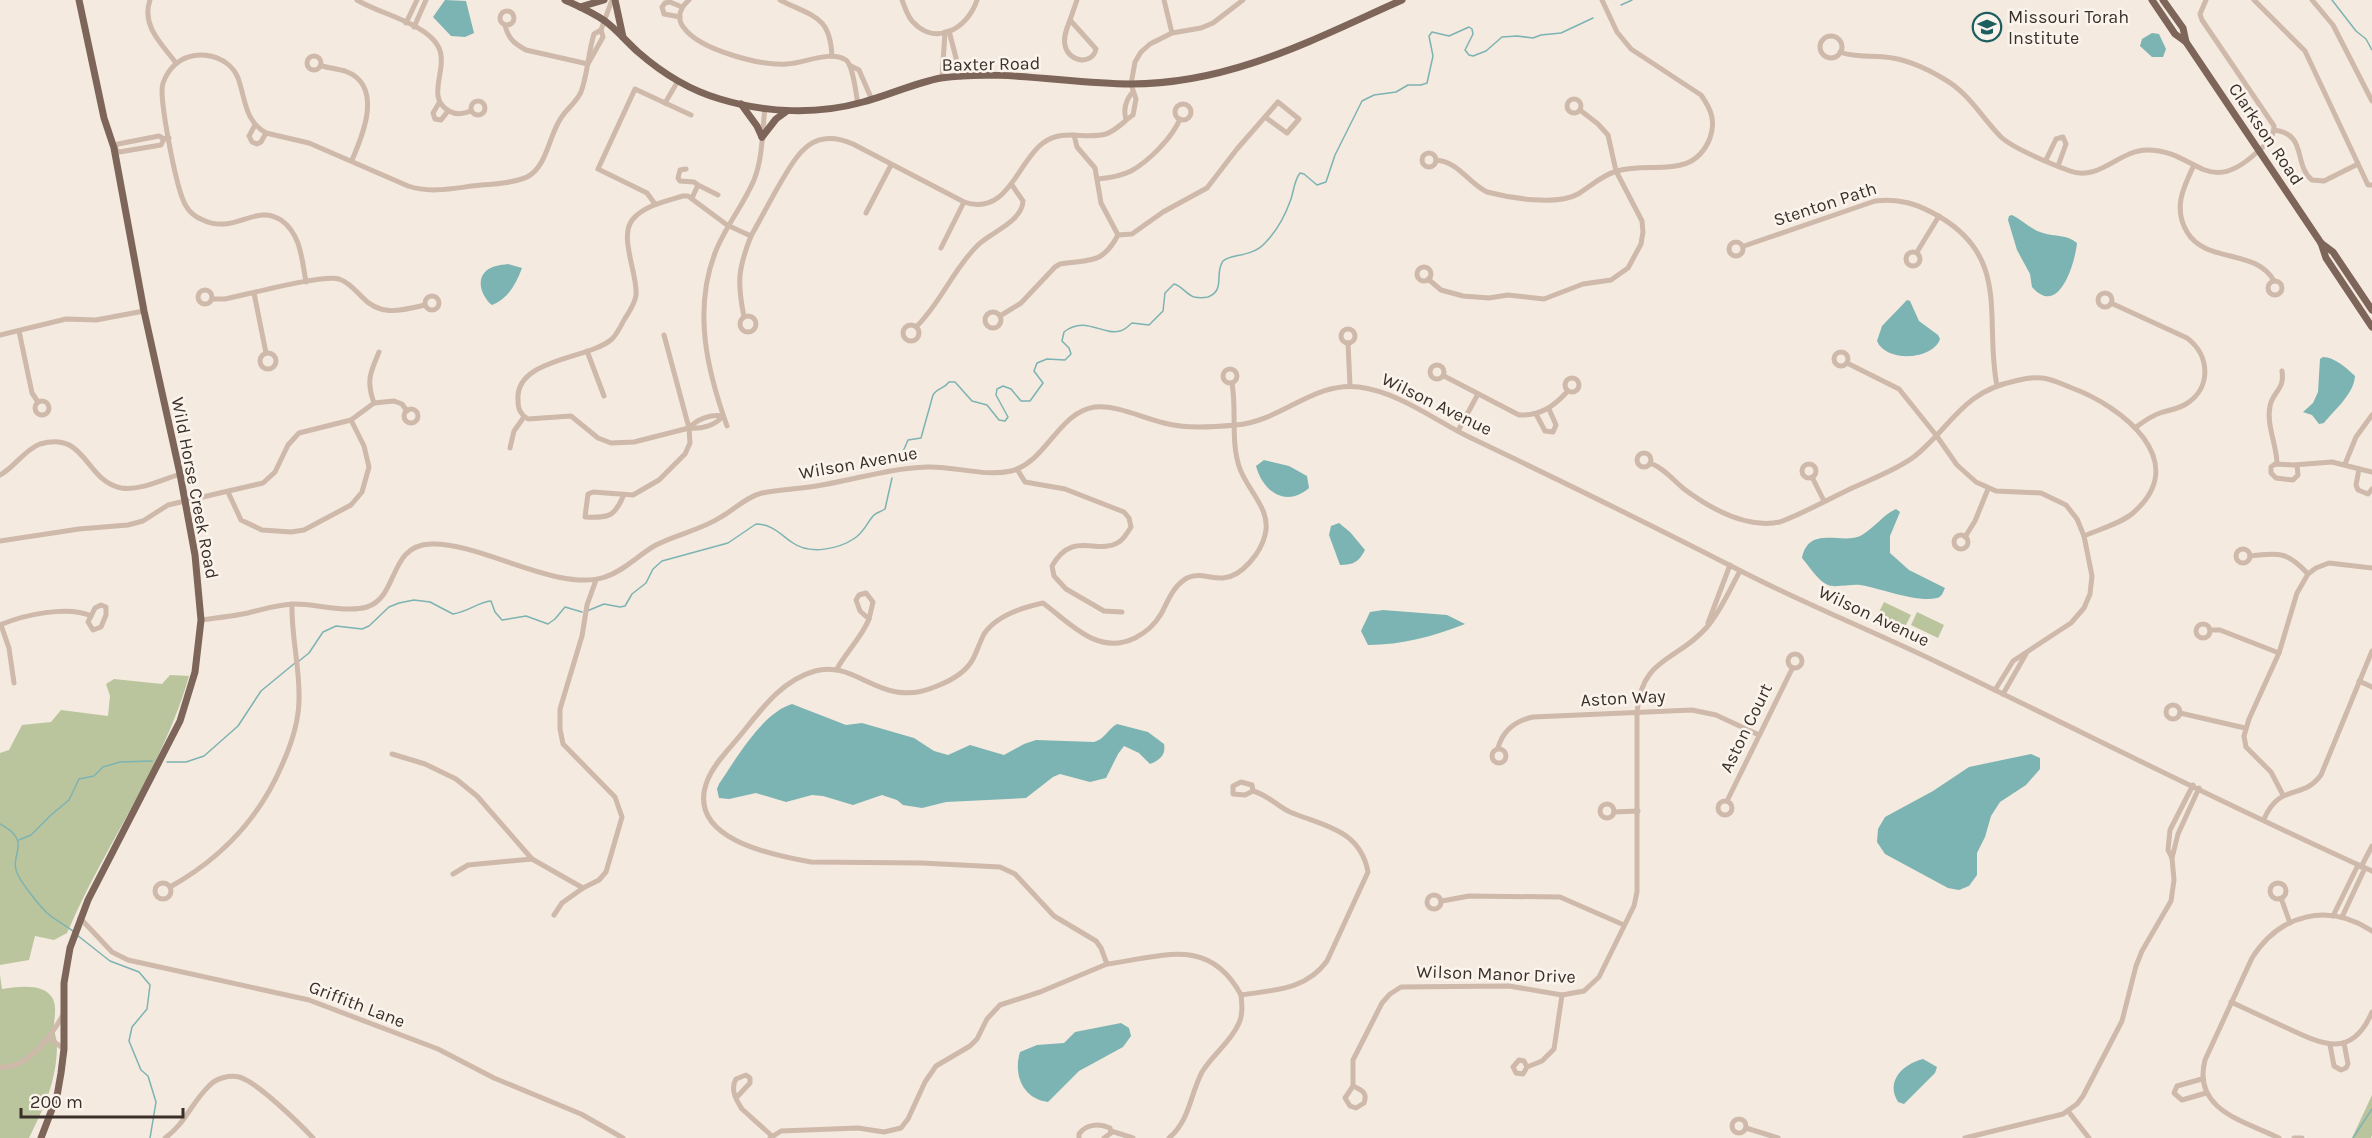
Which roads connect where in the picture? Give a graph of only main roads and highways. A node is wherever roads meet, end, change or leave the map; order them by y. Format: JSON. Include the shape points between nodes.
{"nodes":[{"id":1,"x":79,"y":0,"type":"edge"},
{"id":2,"x":565,"y":0,"type":"edge"},
{"id":3,"x":604,"y":0,"type":"edge"},
{"id":4,"x":613,"y":0,"type":"edge"},
{"id":5,"x":1402,"y":0,"type":"edge"},
{"id":6,"x":2152,"y":0,"type":"edge"},
{"id":7,"x":2163,"y":0,"type":"edge"},
{"id":8,"x":580,"y":7,"type":"junction"},
{"id":9,"x":623,"y":37,"type":"junction"},
{"id":10,"x":2186,"y":42,"type":"junction"},
{"id":11,"x":741,"y":104,"type":"junction"},
{"id":12,"x":787,"y":111,"type":"junction"},
{"id":13,"x":2321,"y":243,"type":"junction"},
{"id":14,"x":2372,"y":310,"type":"edge"},
{"id":15,"x":2372,"y":327,"type":"edge"},
{"id":16,"x":41,"y":1138,"type":"edge"}],
"edges":[{"from":1,"to":16,"type":"main road","name":"Wild Horse Creek Road","via":[[114,148],[180,474],[195,555],[201,620],[195,672],[180,721],[79,921],[70,948],[57,1096]]},
{"from":2,"to":8,"type":"main road","name":"Baxter Road"},
{"from":3,"to":8,"type":"main road"},
{"from":4,"to":9,"type":"main road"},
{"from":5,"to":12,"type":"main road","name":"Baxter Road","via":[[1281,54],[1246,67],[1195,78],[1131,84],[1055,78],[942,78],[858,104]]},
{"from":6,"to":10,"type":"main road","name":"Clarkson Road","via":[[2175,34]]},
{"from":7,"to":10,"type":"main road","name":"Clarkson Road","via":[[2183,28]]},
{"from":8,"to":9,"type":"main road","name":"Baxter Road"},
{"from":9,"to":11,"type":"main road","name":"Baxter Road","via":[[678,81]]},
{"from":10,"to":13,"type":"main road","name":"Clarkson Road"},
{"from":11,"to":12,"type":"main road","name":"Baxter Road"},
{"from":11,"to":12,"type":"main road","via":[[762,137]]},
{"from":13,"to":14,"type":"main road","name":"Clarkson Road","via":[[2333,252]]},
{"from":13,"to":15,"type":"main road","name":"Clarkson Road","via":[[2326,258]]}]}
